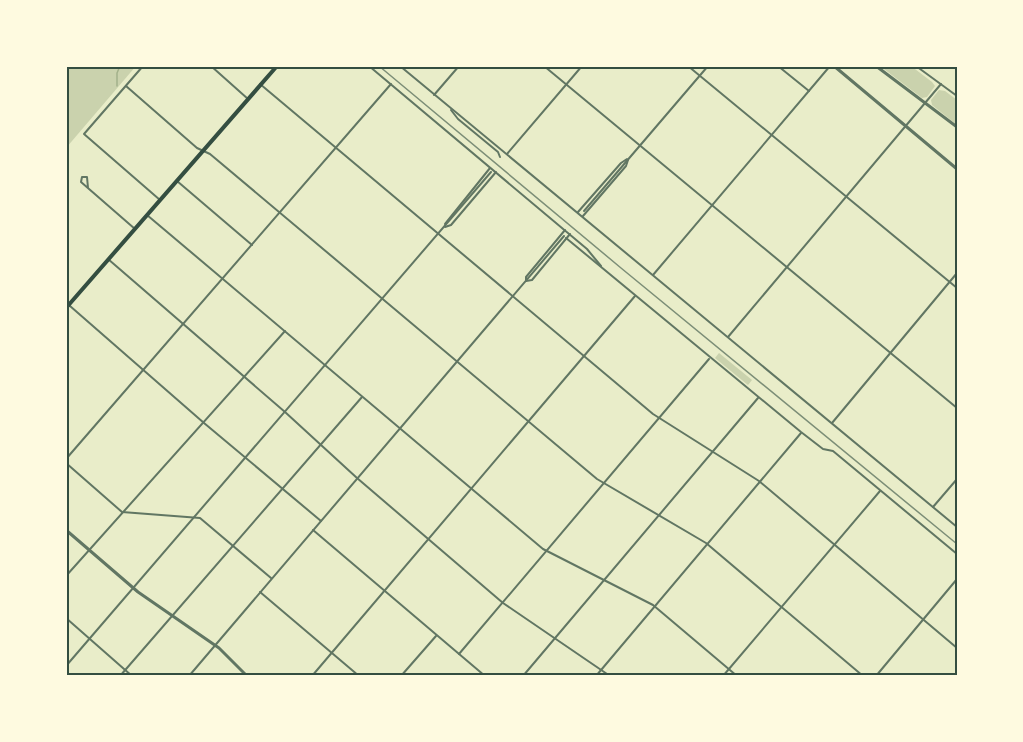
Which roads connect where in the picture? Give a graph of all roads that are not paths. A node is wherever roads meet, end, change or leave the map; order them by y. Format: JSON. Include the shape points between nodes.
{"nodes":[{"id":1,"x":143,"y":66,"type":"edge"},
{"id":2,"x":211,"y":66,"type":"edge"},
{"id":3,"x":276,"y":66,"type":"edge"},
{"id":4,"x":369,"y":66,"type":"edge"},
{"id":5,"x":400,"y":66,"type":"edge"},
{"id":6,"x":459,"y":66,"type":"edge"},
{"id":7,"x":544,"y":66,"type":"edge"},
{"id":8,"x":582,"y":66,"type":"edge"},
{"id":9,"x":688,"y":66,"type":"edge"},
{"id":10,"x":708,"y":66,"type":"edge"},
{"id":11,"x":778,"y":66,"type":"edge"},
{"id":12,"x":832,"y":66,"type":"edge"},
{"id":13,"x":876,"y":66,"type":"edge"},
{"id":14,"x":919,"y":67,"type":"edge"},
{"id":15,"x":700,"y":76,"type":"junction"},
{"id":16,"x":260,"y":84,"type":"junction"},
{"id":17,"x":391,"y":84,"type":"junction"},
{"id":18,"x":941,"y":84,"type":"junction"},
{"id":19,"x":566,"y":85,"type":"junction"},
{"id":20,"x":126,"y":86,"type":"junction"},
{"id":21,"x":809,"y":91,"type":"junction"},
{"id":22,"x":434,"y":95,"type":"junction"},
{"id":23,"x":957,"y":96,"type":"edge"},
{"id":24,"x":248,"y":99,"type":"junction"},
{"id":25,"x":926,"y":103,"type":"junction"},
{"id":26,"x":449,"y":107,"type":"junction"},
{"id":27,"x":905,"y":125,"type":"junction"},
{"id":28,"x":957,"y":127,"type":"edge"},
{"id":29,"x":771,"y":135,"type":"junction"},
{"id":30,"x":640,"y":145,"type":"junction"},
{"id":31,"x":335,"y":148,"type":"junction"},
{"id":32,"x":203,"y":151,"type":"junction"},
{"id":33,"x":507,"y":154,"type":"junction"},
{"id":34,"x":500,"y":157,"type":"dead end"},
{"id":35,"x":629,"y":157,"type":"junction"},
{"id":36,"x":490,"y":168,"type":"junction"},
{"id":37,"x":957,"y":169,"type":"edge"},
{"id":38,"x":491,"y":172,"type":"dead end"},
{"id":39,"x":496,"y":172,"type":"junction"},
{"id":40,"x":177,"y":181,"type":"junction"},
{"id":41,"x":88,"y":188,"type":"dead end"},
{"id":42,"x":846,"y":196,"type":"junction"},
{"id":43,"x":160,"y":200,"type":"junction"},
{"id":44,"x":712,"y":205,"type":"junction"},
{"id":45,"x":584,"y":210,"type":"dead end"},
{"id":46,"x":578,"y":212,"type":"junction"},
{"id":47,"x":280,"y":213,"type":"junction"},
{"id":48,"x":147,"y":215,"type":"junction"},
{"id":49,"x":583,"y":217,"type":"junction"},
{"id":50,"x":444,"y":227,"type":"junction"},
{"id":51,"x":135,"y":229,"type":"junction"},
{"id":52,"x":566,"y":230,"type":"junction"},
{"id":53,"x":439,"y":234,"type":"junction"},
{"id":54,"x":570,"y":234,"type":"junction"},
{"id":55,"x":565,"y":237,"type":"junction"},
{"id":56,"x":252,"y":245,"type":"junction"},
{"id":57,"x":108,"y":259,"type":"junction"},
{"id":58,"x":787,"y":267,"type":"junction"},
{"id":59,"x":606,"y":271,"type":"junction"},
{"id":60,"x":957,"y":273,"type":"edge"},
{"id":61,"x":653,"y":275,"type":"junction"},
{"id":62,"x":224,"y":278,"type":"junction"},
{"id":63,"x":526,"y":281,"type":"junction"},
{"id":64,"x":950,"y":282,"type":"junction"},
{"id":65,"x":957,"y":288,"type":"edge"},
{"id":66,"x":635,"y":296,"type":"junction"},
{"id":67,"x":513,"y":297,"type":"junction"},
{"id":68,"x":383,"y":300,"type":"junction"},
{"id":69,"x":68,"y":307,"type":"edge"},
{"id":70,"x":185,"y":324,"type":"junction"},
{"id":71,"x":285,"y":331,"type":"junction"},
{"id":72,"x":728,"y":337,"type":"junction"},
{"id":73,"x":889,"y":352,"type":"junction"},
{"id":74,"x":584,"y":357,"type":"junction"},
{"id":75,"x":710,"y":358,"type":"junction"},
{"id":76,"x":458,"y":361,"type":"junction"},
{"id":77,"x":326,"y":365,"type":"junction"},
{"id":78,"x":144,"y":370,"type":"junction"},
{"id":79,"x":245,"y":376,"type":"junction"},
{"id":80,"x":362,"y":398,"type":"junction"},
{"id":81,"x":758,"y":398,"type":"junction"},
{"id":82,"x":957,"y":408,"type":"edge"},
{"id":83,"x":285,"y":412,"type":"junction"},
{"id":84,"x":658,"y":418,"type":"junction"},
{"id":85,"x":529,"y":421,"type":"junction"},
{"id":86,"x":204,"y":423,"type":"junction"},
{"id":87,"x":832,"y":424,"type":"junction"},
{"id":88,"x":400,"y":428,"type":"junction"},
{"id":89,"x":801,"y":432,"type":"junction"},
{"id":90,"x":320,"y":444,"type":"junction"},
{"id":91,"x":714,"y":452,"type":"junction"},
{"id":92,"x":246,"y":458,"type":"junction"},
{"id":93,"x":66,"y":459,"type":"edge"},
{"id":94,"x":66,"y":463,"type":"edge"},
{"id":95,"x":357,"y":478,"type":"junction"},
{"id":96,"x":957,"y":479,"type":"edge"},
{"id":97,"x":759,"y":481,"type":"junction"},
{"id":98,"x":603,"y":484,"type":"junction"},
{"id":99,"x":471,"y":488,"type":"junction"},
{"id":100,"x":282,"y":489,"type":"junction"},
{"id":101,"x":881,"y":490,"type":"junction"},
{"id":102,"x":933,"y":507,"type":"junction"},
{"id":103,"x":122,"y":512,"type":"junction"},
{"id":104,"x":659,"y":516,"type":"junction"},
{"id":105,"x":196,"y":517,"type":"junction"},
{"id":106,"x":321,"y":521,"type":"junction"},
{"id":107,"x":957,"y":527,"type":"edge"},
{"id":108,"x":66,"y":530,"type":"edge"},
{"id":109,"x":313,"y":530,"type":"junction"},
{"id":110,"x":428,"y":539,"type":"junction"},
{"id":111,"x":706,"y":543,"type":"junction"},
{"id":112,"x":834,"y":544,"type":"junction"},
{"id":113,"x":233,"y":546,"type":"junction"},
{"id":114,"x":89,"y":550,"type":"junction"},
{"id":115,"x":546,"y":551,"type":"junction"},
{"id":116,"x":957,"y":554,"type":"edge"},
{"id":117,"x":66,"y":576,"type":"edge"},
{"id":118,"x":271,"y":578,"type":"junction"},
{"id":119,"x":957,"y":579,"type":"edge"},
{"id":120,"x":603,"y":580,"type":"junction"},
{"id":121,"x":133,"y":587,"type":"junction"},
{"id":122,"x":260,"y":592,"type":"junction"},
{"id":123,"x":384,"y":592,"type":"junction"},
{"id":124,"x":503,"y":603,"type":"junction"},
{"id":125,"x":654,"y":605,"type":"junction"},
{"id":126,"x":782,"y":607,"type":"junction"},
{"id":127,"x":172,"y":616,"type":"junction"},
{"id":128,"x":66,"y":618,"type":"edge"},
{"id":129,"x":924,"y":620,"type":"junction"},
{"id":130,"x":436,"y":636,"type":"junction"},
{"id":131,"x":555,"y":638,"type":"junction"},
{"id":132,"x":89,"y":639,"type":"junction"},
{"id":133,"x":215,"y":645,"type":"junction"},
{"id":134,"x":957,"y":648,"type":"edge"},
{"id":135,"x":331,"y":653,"type":"junction"},
{"id":136,"x":459,"y":654,"type":"junction"},
{"id":137,"x":66,"y":666,"type":"edge"},
{"id":138,"x":729,"y":669,"type":"junction"},
{"id":139,"x":125,"y":670,"type":"junction"},
{"id":140,"x":602,"y":670,"type":"junction"},
{"id":141,"x":120,"y":676,"type":"edge"},
{"id":142,"x":132,"y":676,"type":"edge"},
{"id":143,"x":189,"y":676,"type":"edge"},
{"id":144,"x":248,"y":676,"type":"edge"},
{"id":145,"x":312,"y":676,"type":"edge"},
{"id":146,"x":359,"y":676,"type":"edge"},
{"id":147,"x":401,"y":676,"type":"edge"},
{"id":148,"x":485,"y":676,"type":"edge"},
{"id":149,"x":523,"y":676,"type":"edge"},
{"id":150,"x":596,"y":676,"type":"edge"},
{"id":151,"x":610,"y":676,"type":"edge"},
{"id":152,"x":723,"y":676,"type":"edge"},
{"id":153,"x":737,"y":676,"type":"edge"},
{"id":154,"x":863,"y":676,"type":"edge"},
{"id":155,"x":876,"y":676,"type":"edge"}],
"edges":[{"from":1,"to":20,"type":"street"},
{"from":2,"to":24,"type":"street"},
{"from":3,"to":16,"type":"main road"},
{"from":4,"to":17,"type":"street"},
{"from":5,"to":22,"type":"street"},
{"from":6,"to":22,"type":"street"},
{"from":7,"to":19,"type":"street"},
{"from":8,"to":19,"type":"street"},
{"from":9,"to":15,"type":"street"},
{"from":10,"to":15,"type":"street"},
{"from":11,"to":21,"type":"street"},
{"from":12,"to":21,"type":"street"},
{"from":12,"to":27,"type":"street"},
{"from":13,"to":25,"type":"street"},
{"from":14,"to":18,"type":"street"},
{"from":15,"to":29,"type":"street"},
{"from":15,"to":30,"type":"street"},
{"from":16,"to":24,"type":"main road"},
{"from":16,"to":31,"type":"street"},
{"from":17,"to":31,"type":"street"},
{"from":17,"to":36,"type":"street"},
{"from":18,"to":23,"type":"street"},
{"from":18,"to":25,"type":"street"},
{"from":19,"to":30,"type":"street"},
{"from":19,"to":33,"type":"street"},
{"from":20,"to":32,"type":"street"},
{"from":20,"to":43,"type":"street","via":[[84,134]]},
{"from":21,"to":29,"type":"street"},
{"from":22,"to":26,"type":"street"},
{"from":24,"to":32,"type":"main road"},
{"from":25,"to":27,"type":"street"},
{"from":25,"to":28,"type":"street"},
{"from":26,"to":33,"type":"street"},
{"from":26,"to":34,"type":"street"},
{"from":27,"to":37,"type":"street"},
{"from":27,"to":42,"type":"street"},
{"from":29,"to":42,"type":"street"},
{"from":29,"to":44,"type":"street"},
{"from":30,"to":35,"type":"street"},
{"from":30,"to":44,"type":"street"},
{"from":31,"to":47,"type":"street"},
{"from":31,"to":53,"type":"street"},
{"from":32,"to":40,"type":"main road"},
{"from":32,"to":47,"type":"street"},
{"from":33,"to":46,"type":"street"},
{"from":35,"to":45,"type":"street"},
{"from":35,"to":46,"type":"street"},
{"from":35,"to":49,"type":"street","via":[[626,166]]},
{"from":36,"to":39,"type":"street"},
{"from":36,"to":50,"type":"street"},
{"from":38,"to":50,"type":"street"},
{"from":39,"to":50,"type":"street"},
{"from":39,"to":52,"type":"street"},
{"from":40,"to":43,"type":"main road"},
{"from":40,"to":56,"type":"street"},
{"from":41,"to":51,"type":"street"},
{"from":42,"to":58,"type":"street"},
{"from":42,"to":64,"type":"street"},
{"from":43,"to":48,"type":"main road"},
{"from":44,"to":58,"type":"street"},
{"from":44,"to":61,"type":"street"},
{"from":46,"to":49,"type":"street"},
{"from":47,"to":56,"type":"street"},
{"from":47,"to":68,"type":"street"},
{"from":48,"to":51,"type":"main road"},
{"from":48,"to":62,"type":"street"},
{"from":49,"to":61,"type":"street"},
{"from":50,"to":53,"type":"street"},
{"from":51,"to":57,"type":"main road"},
{"from":52,"to":54,"type":"street"},
{"from":52,"to":63,"type":"street"},
{"from":53,"to":67,"type":"street"},
{"from":53,"to":68,"type":"street"},
{"from":54,"to":55,"type":"street"},
{"from":54,"to":59,"type":"street"},
{"from":55,"to":59,"type":"street"},
{"from":55,"to":63,"type":"street"},
{"from":56,"to":62,"type":"street"},
{"from":57,"to":69,"type":"main road"},
{"from":57,"to":70,"type":"street"},
{"from":58,"to":72,"type":"street"},
{"from":58,"to":73,"type":"street"},
{"from":59,"to":66,"type":"street"},
{"from":60,"to":64,"type":"street"},
{"from":61,"to":72,"type":"street"},
{"from":62,"to":70,"type":"street"},
{"from":62,"to":71,"type":"street"},
{"from":63,"to":67,"type":"street"},
{"from":64,"to":65,"type":"street"},
{"from":64,"to":73,"type":"street"},
{"from":66,"to":74,"type":"street"},
{"from":66,"to":75,"type":"street"},
{"from":67,"to":74,"type":"street"},
{"from":67,"to":76,"type":"street"},
{"from":68,"to":76,"type":"street"},
{"from":68,"to":77,"type":"street"},
{"from":69,"to":78,"type":"street"},
{"from":70,"to":78,"type":"street"},
{"from":70,"to":79,"type":"street"},
{"from":71,"to":77,"type":"street"},
{"from":71,"to":79,"type":"street"},
{"from":72,"to":87,"type":"street"},
{"from":73,"to":82,"type":"street"},
{"from":73,"to":87,"type":"street"},
{"from":74,"to":84,"type":"street"},
{"from":74,"to":85,"type":"street"},
{"from":75,"to":81,"type":"street"},
{"from":75,"to":84,"type":"street"},
{"from":76,"to":85,"type":"street"},
{"from":76,"to":88,"type":"street"},
{"from":77,"to":80,"type":"street"},
{"from":77,"to":83,"type":"street"},
{"from":78,"to":86,"type":"street"},
{"from":78,"to":93,"type":"street"},
{"from":79,"to":83,"type":"street"},
{"from":79,"to":86,"type":"street"},
{"from":80,"to":88,"type":"street"},
{"from":80,"to":90,"type":"street"},
{"from":81,"to":89,"type":"street"},
{"from":81,"to":91,"type":"street"},
{"from":83,"to":90,"type":"street"},
{"from":83,"to":92,"type":"street"},
{"from":84,"to":91,"type":"street"},
{"from":84,"to":98,"type":"street"},
{"from":85,"to":98,"type":"street"},
{"from":85,"to":99,"type":"street"},
{"from":86,"to":92,"type":"street"},
{"from":86,"to":103,"type":"street"},
{"from":87,"to":102,"type":"street"},
{"from":88,"to":95,"type":"street"},
{"from":88,"to":99,"type":"street"},
{"from":89,"to":97,"type":"street"},
{"from":89,"to":101,"type":"street","via":[[823,449],[833,451]]},
{"from":90,"to":95,"type":"street"},
{"from":90,"to":100,"type":"street"},
{"from":91,"to":97,"type":"street"},
{"from":91,"to":104,"type":"street"},
{"from":92,"to":100,"type":"street"},
{"from":92,"to":105,"type":"street"},
{"from":94,"to":103,"type":"street"},
{"from":95,"to":106,"type":"street"},
{"from":95,"to":110,"type":"street"},
{"from":96,"to":102,"type":"street"},
{"from":97,"to":111,"type":"street"},
{"from":97,"to":112,"type":"street"},
{"from":98,"to":104,"type":"street"},
{"from":98,"to":115,"type":"street"},
{"from":99,"to":110,"type":"street"},
{"from":99,"to":115,"type":"street"},
{"from":100,"to":106,"type":"street"},
{"from":100,"to":113,"type":"street"},
{"from":101,"to":112,"type":"street"},
{"from":101,"to":116,"type":"street"},
{"from":102,"to":107,"type":"street"},
{"from":103,"to":105,"type":"street"},
{"from":103,"to":114,"type":"street"},
{"from":104,"to":111,"type":"street"},
{"from":104,"to":120,"type":"street"},
{"from":105,"to":113,"type":"street"},
{"from":105,"to":121,"type":"street"},
{"from":106,"to":109,"type":"street"},
{"from":108,"to":114,"type":"street"},
{"from":109,"to":118,"type":"street"},
{"from":109,"to":123,"type":"street"},
{"from":110,"to":123,"type":"street"},
{"from":110,"to":124,"type":"street"},
{"from":111,"to":125,"type":"street"},
{"from":111,"to":126,"type":"street"},
{"from":112,"to":126,"type":"street"},
{"from":112,"to":129,"type":"street"},
{"from":113,"to":118,"type":"street"},
{"from":113,"to":127,"type":"street"},
{"from":114,"to":117,"type":"street"},
{"from":114,"to":121,"type":"street"},
{"from":115,"to":120,"type":"street"},
{"from":115,"to":124,"type":"street"},
{"from":118,"to":122,"type":"street"},
{"from":119,"to":129,"type":"street"},
{"from":120,"to":125,"type":"street"},
{"from":120,"to":131,"type":"street"},
{"from":121,"to":127,"type":"street"},
{"from":121,"to":132,"type":"street"},
{"from":122,"to":133,"type":"street"},
{"from":122,"to":135,"type":"street"},
{"from":123,"to":130,"type":"street"},
{"from":123,"to":135,"type":"street"},
{"from":124,"to":131,"type":"street"},
{"from":124,"to":136,"type":"street"},
{"from":125,"to":138,"type":"street"},
{"from":125,"to":140,"type":"street"},
{"from":126,"to":138,"type":"street"},
{"from":126,"to":154,"type":"street"},
{"from":127,"to":133,"type":"street"},
{"from":127,"to":139,"type":"street"},
{"from":128,"to":132,"type":"street"},
{"from":129,"to":134,"type":"street"},
{"from":129,"to":155,"type":"street"},
{"from":130,"to":136,"type":"street"},
{"from":130,"to":147,"type":"street"},
{"from":131,"to":140,"type":"street"},
{"from":131,"to":149,"type":"street"},
{"from":132,"to":137,"type":"street"},
{"from":132,"to":139,"type":"street"},
{"from":133,"to":143,"type":"street"},
{"from":133,"to":144,"type":"street"},
{"from":135,"to":145,"type":"street"},
{"from":135,"to":146,"type":"street"},
{"from":136,"to":148,"type":"street"},
{"from":138,"to":152,"type":"street"},
{"from":138,"to":153,"type":"street"},
{"from":139,"to":141,"type":"street"},
{"from":139,"to":142,"type":"street"},
{"from":140,"to":150,"type":"street"},
{"from":140,"to":151,"type":"street"}]}
